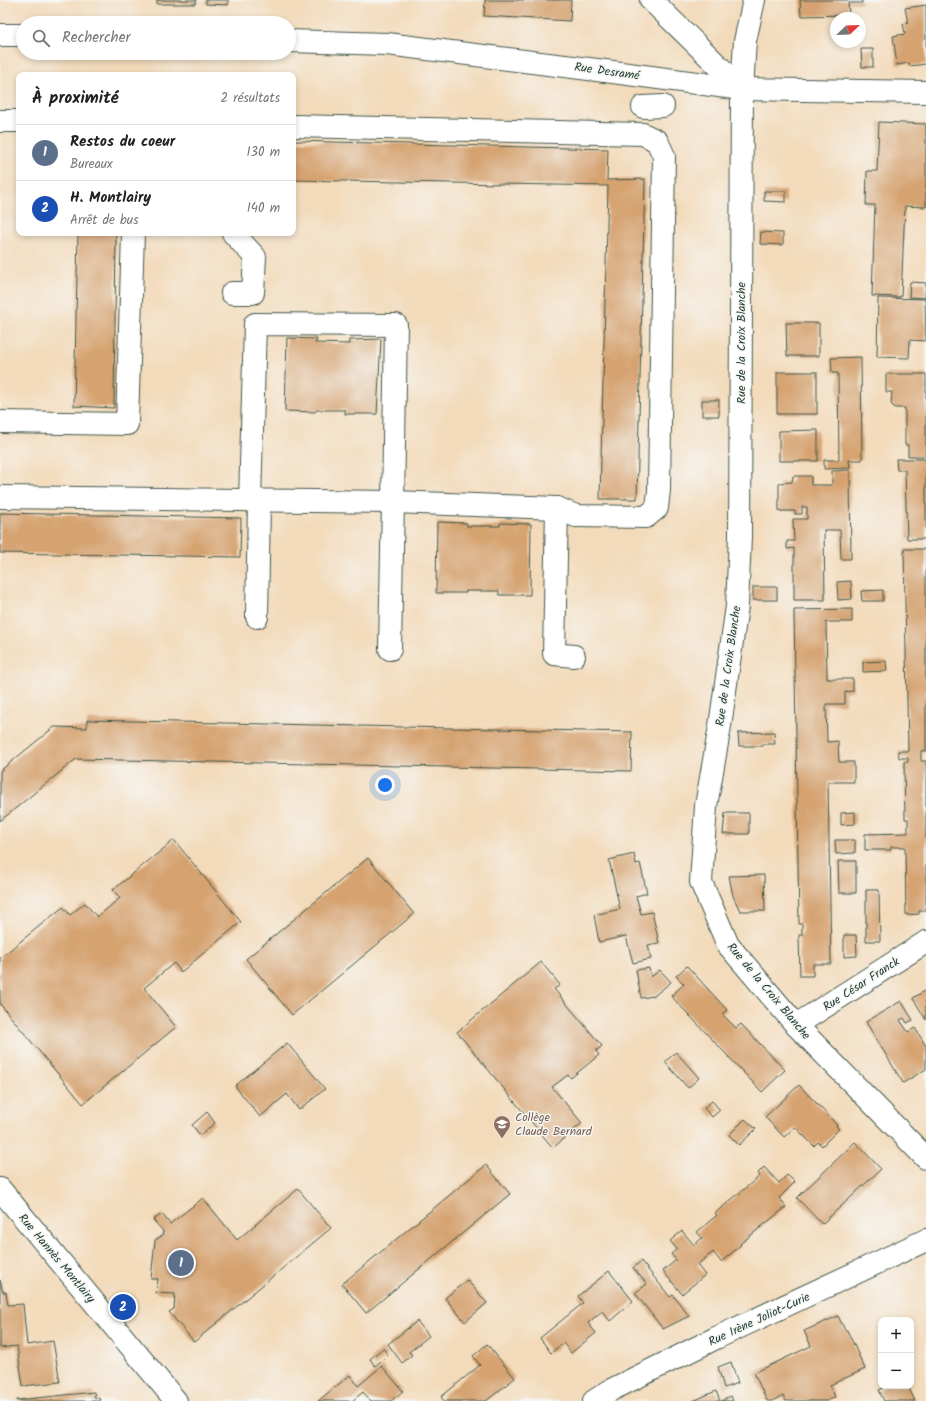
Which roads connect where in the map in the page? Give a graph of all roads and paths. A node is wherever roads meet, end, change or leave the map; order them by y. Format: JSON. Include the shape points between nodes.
{"nodes":[{"id":1,"x":651,"y":0,"type":"edge"},
{"id":2,"x":754,"y":0,"type":"edge"},
{"id":3,"x":0,"y":35,"type":"edge"},
{"id":4,"x":16,"y":35,"type":"edge"},
{"id":5,"x":296,"y":41,"type":"edge"},
{"id":6,"x":742,"y":89,"type":"junction"},
{"id":7,"x":926,"y":92,"type":"edge"},
{"id":8,"x":0,"y":121,"type":"edge"},
{"id":9,"x":16,"y":121,"type":"edge"},
{"id":10,"x":296,"y":126,"type":"edge"},
{"id":11,"x":133,"y":236,"type":"edge"},
{"id":12,"x":236,"y":236,"type":"edge"},
{"id":13,"x":232,"y":294,"type":"dead end"},
{"id":14,"x":0,"y":422,"type":"edge"},
{"id":15,"x":0,"y":497,"type":"edge"},
{"id":16,"x":254,"y":501,"type":"junction"},
{"id":17,"x":393,"y":502,"type":"junction"},
{"id":18,"x":557,"y":508,"type":"junction"},
{"id":19,"x":257,"y":617,"type":"dead end"},
{"id":20,"x":390,"y":649,"type":"dead end"},
{"id":21,"x":574,"y":656,"type":"dead end"},
{"id":22,"x":926,"y":942,"type":"edge"},
{"id":23,"x":796,"y":1025,"type":"junction"},
{"id":24,"x":926,"y":1158,"type":"edge"},
{"id":25,"x":0,"y":1189,"type":"edge"},
{"id":26,"x":926,"y":1240,"type":"edge"},
{"id":27,"x":176,"y":1401,"type":"edge"},
{"id":28,"x":594,"y":1401,"type":"edge"}],
"edges":[{"from":1,"to":6,"type":"street"},
{"from":2,"to":6,"type":"street","name":"Rue de la Croix Blanche","via":[[745,41]]},
{"from":3,"to":4,"type":"street"},
{"from":5,"to":6,"type":"street","name":"Rue Desramé","via":[[387,44]]},
{"from":6,"to":7,"type":"street","name":"Rue Desramé"},
{"from":6,"to":23,"type":"street","name":"Rue de la Croix Blanche","via":[[740,537],[737,606],[706,806],[701,882],[728,946]]},
{"from":8,"to":9,"type":"street"},
{"from":10,"to":18,"type":"street","via":[[644,134],[657,141],[664,156],[657,508],[646,517],[576,516]]},
{"from":11,"to":14,"type":"street","via":[[127,424]]},
{"from":12,"to":13,"type":"street","via":[[255,257],[253,294]]},
{"from":15,"to":16,"type":"street"},
{"from":16,"to":17,"type":"street"},
{"from":16,"to":17,"type":"street","via":[[255,324],[396,325]]},
{"from":16,"to":19,"type":"street"},
{"from":17,"to":18,"type":"street"},
{"from":17,"to":20,"type":"street"},
{"from":18,"to":21,"type":"street","via":[[554,654]]},
{"from":22,"to":23,"type":"street","name":"Rue César Franck"},
{"from":23,"to":24,"type":"street","name":"Rue de la Croix Blanche"},
{"from":25,"to":27,"type":"street","name":"Rue Hannès Montlairy"},
{"from":26,"to":28,"type":"street","name":"Rue Irène Joliot-Curie","via":[[716,1338]]}]}
